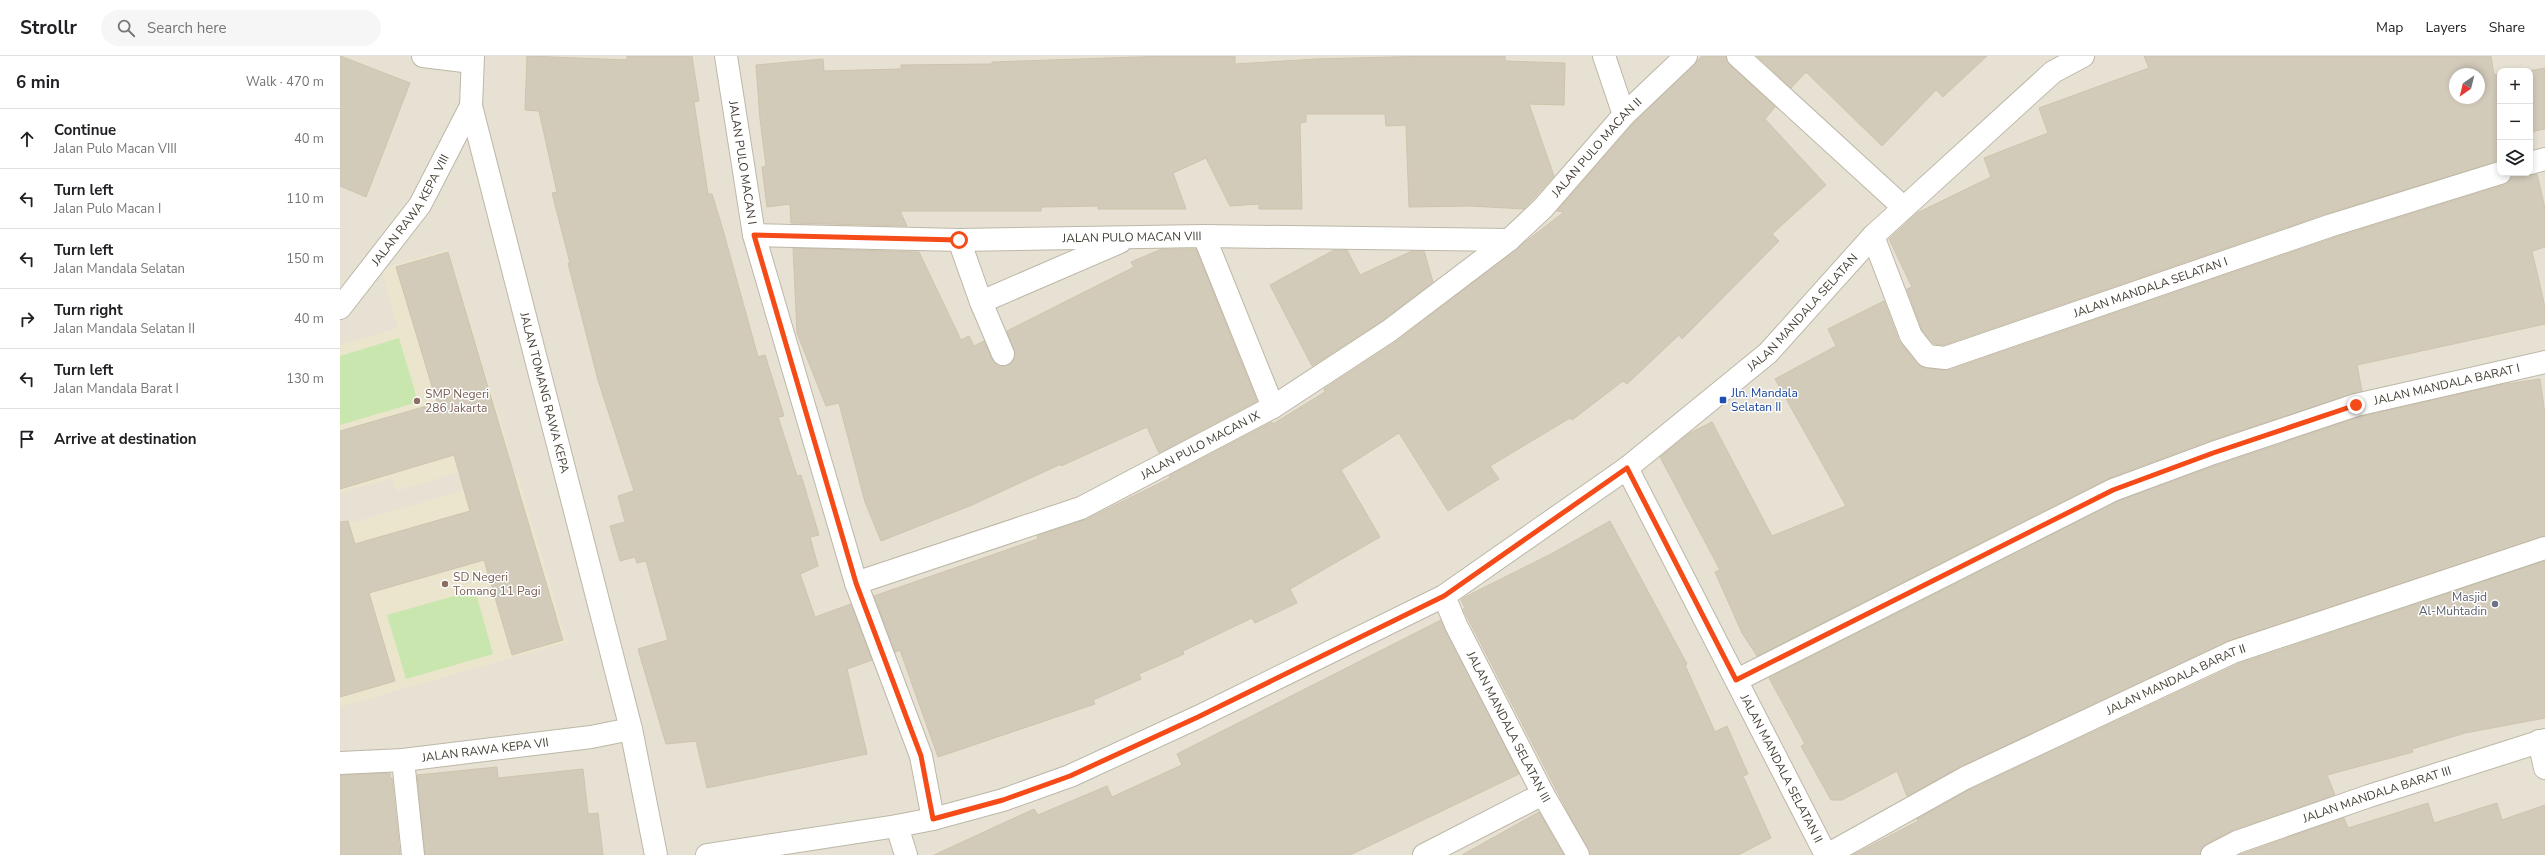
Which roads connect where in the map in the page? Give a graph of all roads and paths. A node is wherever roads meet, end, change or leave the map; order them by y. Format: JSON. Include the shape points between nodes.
{"nodes":[{"id":1,"x":423,"y":56,"type":"edge"},
{"id":2,"x":726,"y":56,"type":"edge"},
{"id":3,"x":1604,"y":56,"type":"edge"},
{"id":4,"x":1686,"y":56,"type":"edge"},
{"id":5,"x":1738,"y":56,"type":"edge"},
{"id":6,"x":2083,"y":56,"type":"edge"},
{"id":7,"x":473,"y":59,"type":"edge"},
{"id":8,"x":471,"y":106,"type":"junction"},
{"id":9,"x":1624,"y":115,"type":"junction"},
{"id":10,"x":2545,"y":159,"type":"edge"},
{"id":11,"x":2533,"y":162,"type":"edge"},
{"id":12,"x":2497,"y":174,"type":"edge"},
{"id":13,"x":1903,"y":207,"type":"junction"},
{"id":14,"x":754,"y":235,"type":"junction"},
{"id":15,"x":1204,"y":236,"type":"junction"},
{"id":16,"x":1873,"y":236,"type":"junction"},
{"id":17,"x":1130,"y":238,"type":"junction"},
{"id":18,"x":959,"y":240,"type":"junction"},
{"id":19,"x":1509,"y":240,"type":"junction"},
{"id":20,"x":981,"y":302,"type":"junction"},
{"id":21,"x":340,"y":308,"type":"edge"},
{"id":22,"x":1003,"y":354,"type":"dead end"},
{"id":23,"x":2545,"y":362,"type":"edge"},
{"id":24,"x":1274,"y":407,"type":"junction"},
{"id":25,"x":1627,"y":468,"type":"junction"},
{"id":26,"x":2545,"y":548,"type":"edge"},
{"id":27,"x":856,"y":583,"type":"junction"},
{"id":28,"x":1444,"y":596,"type":"junction"},
{"id":29,"x":1736,"y":680,"type":"junction"},
{"id":30,"x":630,"y":729,"type":"junction"},
{"id":31,"x":2542,"y":741,"type":"edge"},
{"id":32,"x":403,"y":760,"type":"junction"},
{"id":33,"x":340,"y":763,"type":"edge"},
{"id":34,"x":2545,"y":768,"type":"edge"},
{"id":35,"x":1543,"y":794,"type":"junction"},
{"id":36,"x":933,"y":819,"type":"junction"},
{"id":37,"x":897,"y":826,"type":"junction"},
{"id":38,"x":413,"y":855,"type":"edge"},
{"id":39,"x":656,"y":855,"type":"edge"},
{"id":40,"x":707,"y":855,"type":"edge"},
{"id":41,"x":906,"y":855,"type":"edge"},
{"id":42,"x":1424,"y":855,"type":"edge"},
{"id":43,"x":1578,"y":855,"type":"edge"},
{"id":44,"x":1826,"y":855,"type":"edge"},
{"id":45,"x":2212,"y":855,"type":"edge"}],
"edges":[{"from":1,"to":7,"type":"street"},
{"from":2,"to":14,"type":"street","name":"JALAN PULO MACAN I"},
{"from":3,"to":9,"type":"street"},
{"from":4,"to":9,"type":"street","name":"JALAN PULO MACAN II"},
{"from":5,"to":13,"type":"street"},
{"from":6,"to":13,"type":"street","name":"JALAN MANDALA SELATAN","via":[[2054,72]]},
{"from":7,"to":8,"type":"street","name":"JALAN TOMANG RAWA KEPA"},
{"from":8,"to":21,"type":"street","name":"JALAN RAWA KEPA VIII","via":[[420,205]]},
{"from":8,"to":30,"type":"street","name":"JALAN TOMANG RAWA KEPA"},
{"from":9,"to":19,"type":"street","name":"JALAN PULO MACAN II","via":[[1543,208]]},
{"from":10,"to":11,"type":"street"},
{"from":12,"to":16,"type":"street","name":"JALAN MANDALA SELATAN I","via":[[2329,226],[1946,358],[1927,356],[1911,336]]},
{"from":13,"to":16,"type":"street","name":"JALAN MANDALA SELATAN"},
{"from":14,"to":18,"type":"street","name":"JALAN PULO MACAN VIII"},
{"from":14,"to":27,"type":"street","name":"JALAN PULO MACAN I"},
{"from":15,"to":17,"type":"street","name":"JALAN PULO MACAN VIII"},
{"from":15,"to":19,"type":"street","name":"JALAN PULO MACAN VIII"},
{"from":15,"to":24,"type":"street"},
{"from":16,"to":25,"type":"street","name":"JALAN MANDALA SELATAN","via":[[1768,353]]},
{"from":17,"to":18,"type":"street","name":"JALAN PULO MACAN VIII"},
{"from":17,"to":20,"type":"street"},
{"from":18,"to":20,"type":"street"},
{"from":19,"to":24,"type":"street","name":"JALAN PULO MACAN IX","via":[[1389,331]]},
{"from":20,"to":22,"type":"street"},
{"from":23,"to":29,"type":"street","name":"JALAN MANDALA BARAT I","via":[[2356,405],[2113,490]]},
{"from":24,"to":27,"type":"street","name":"JALAN PULO MACAN IX","via":[[1081,508]]},
{"from":25,"to":28,"type":"street","name":"JALAN MANDALA SELATAN"},
{"from":25,"to":29,"type":"street","name":"JALAN MANDALA SELATAN II"},
{"from":26,"to":44,"type":"street","name":"JALAN MANDALA BARAT II","via":[[2233,652],[1965,778]]},
{"from":27,"to":36,"type":"street","name":"JALAN PULO MACAN I","via":[[921,756]]},
{"from":28,"to":35,"type":"street","name":"JALAN MANDALA SELATAN III","via":[[1456,625]]},
{"from":28,"to":36,"type":"street","name":"JALAN MANDALA SELATAN","via":[[1198,717],[1070,776],[1003,800]]},
{"from":29,"to":44,"type":"street","name":"JALAN MANDALA SELATAN II"},
{"from":30,"to":32,"type":"street","name":"JALAN RAWA KEPA VII","via":[[591,737]]},
{"from":30,"to":39,"type":"street","name":"JALAN TOMANG RAWA KEPA"},
{"from":31,"to":34,"type":"street"},
{"from":31,"to":45,"type":"street","name":"JALAN MANDALA BARAT III","via":[[2369,796],[2237,842]]},
{"from":32,"to":33,"type":"street","name":"JALAN RAWA KEPA VII"},
{"from":32,"to":38,"type":"street"},
{"from":35,"to":42,"type":"street"},
{"from":35,"to":43,"type":"street","name":"JALAN MANDALA SELATAN III"},
{"from":36,"to":37,"type":"street","name":"JALAN MANDALA SELATAN"},
{"from":37,"to":40,"type":"street","name":"JALAN MANDALA SELATAN"},
{"from":37,"to":41,"type":"street"}]}
